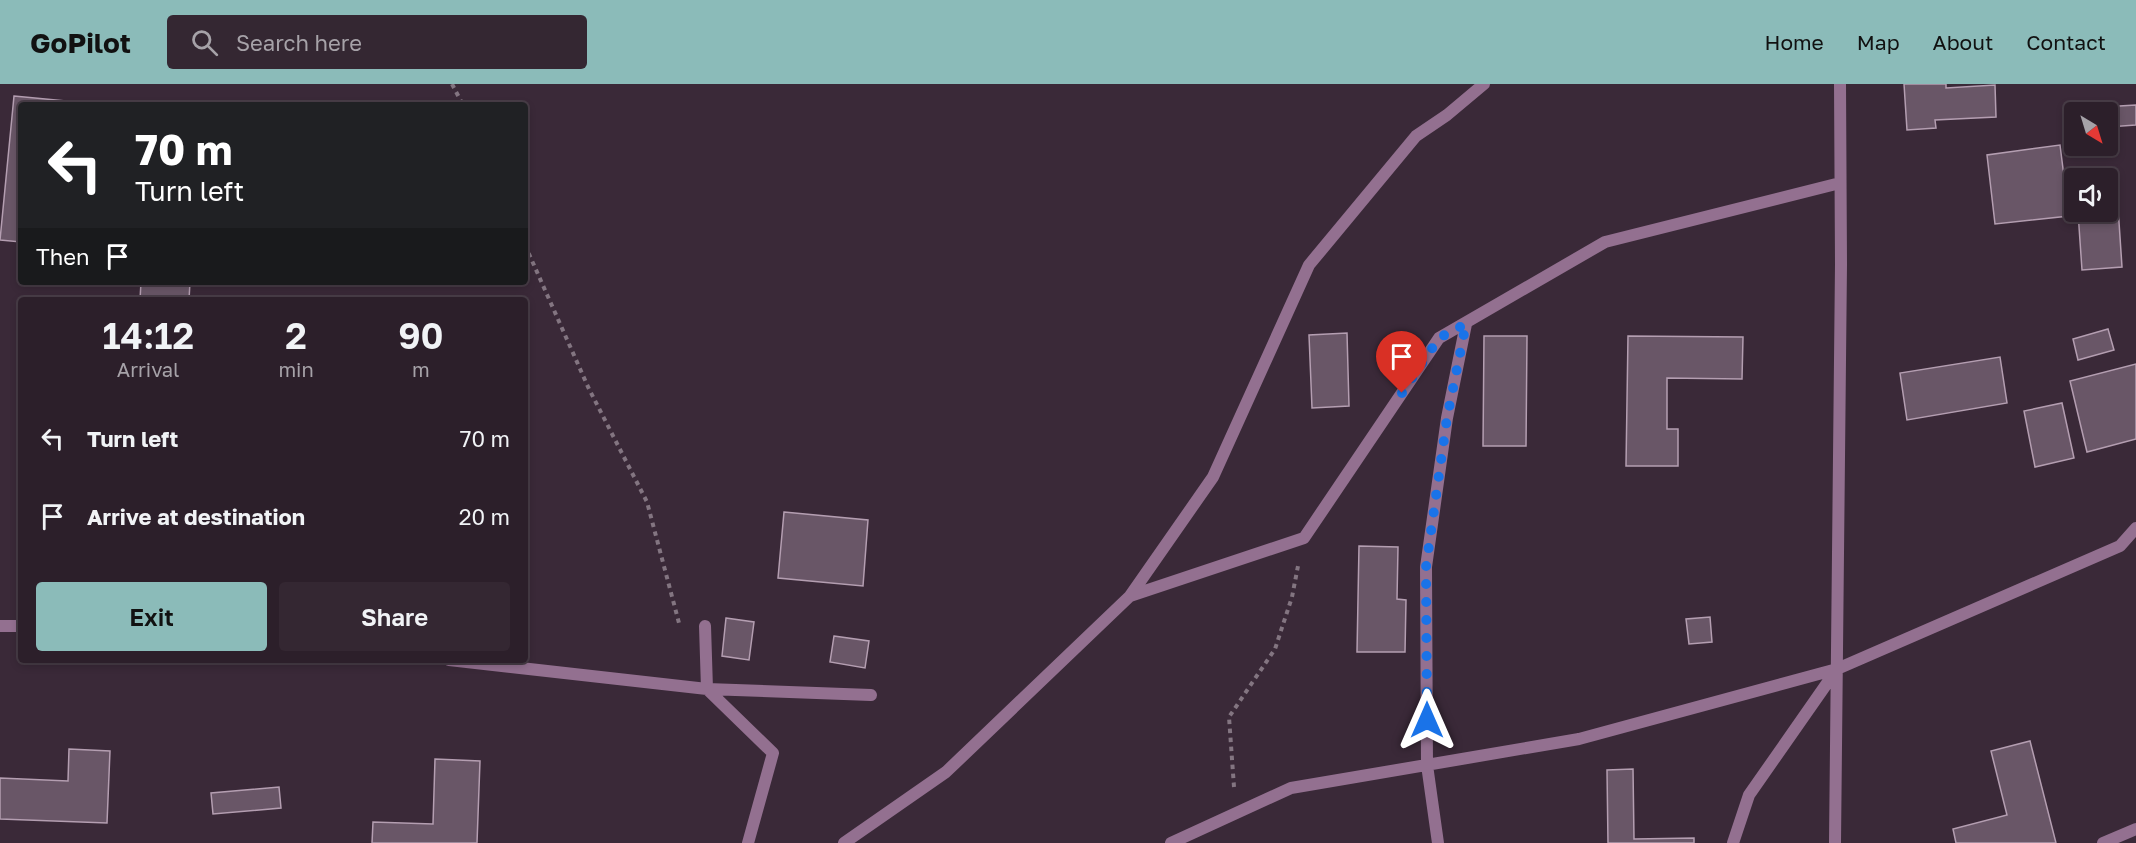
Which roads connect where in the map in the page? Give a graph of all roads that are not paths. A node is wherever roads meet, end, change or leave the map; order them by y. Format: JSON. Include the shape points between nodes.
{"nodes":[{"id":1,"x":1484,"y":84,"type":"edge"},
{"id":2,"x":1840,"y":84,"type":"edge"},
{"id":3,"x":1840,"y":183,"type":"junction"},
{"id":4,"x":1466,"y":324,"type":"junction"},
{"id":5,"x":2136,"y":528,"type":"edge"},
{"id":6,"x":1130,"y":596,"type":"junction"},
{"id":7,"x":0,"y":626,"type":"edge"},
{"id":8,"x":18,"y":626,"type":"edge"},
{"id":9,"x":705,"y":626,"type":"dead end"},
{"id":10,"x":475,"y":663,"type":"edge"},
{"id":11,"x":1837,"y":669,"type":"junction"},
{"id":12,"x":707,"y":689,"type":"junction"},
{"id":13,"x":871,"y":695,"type":"dead end"},
{"id":14,"x":1427,"y":765,"type":"junction"},
{"id":15,"x":2136,"y":829,"type":"edge"},
{"id":16,"x":748,"y":843,"type":"edge"},
{"id":17,"x":844,"y":843,"type":"edge"},
{"id":18,"x":1172,"y":843,"type":"edge"},
{"id":19,"x":1438,"y":843,"type":"edge"},
{"id":20,"x":1733,"y":843,"type":"edge"},
{"id":21,"x":1835,"y":843,"type":"edge"},
{"id":22,"x":2103,"y":843,"type":"edge"}],
"edges":[{"from":1,"to":6,"type":"street","via":[[1416,136],[1309,265],[1213,477]]},
{"from":2,"to":3,"type":"street"},
{"from":3,"to":4,"type":"street","via":[[1605,242]]},
{"from":3,"to":11,"type":"street"},
{"from":4,"to":6,"type":"street","via":[[1439,338],[1304,538]]},
{"from":4,"to":14,"type":"street","via":[[1447,418],[1426,567]]},
{"from":5,"to":11,"type":"street","via":[[2120,546]]},
{"from":6,"to":17,"type":"street","via":[[946,772]]},
{"from":7,"to":8,"type":"street"},
{"from":9,"to":12,"type":"street"},
{"from":10,"to":12,"type":"street"},
{"from":11,"to":14,"type":"street","via":[[1579,739]]},
{"from":11,"to":20,"type":"street","via":[[1749,795]]},
{"from":11,"to":21,"type":"street"},
{"from":12,"to":13,"type":"street"},
{"from":12,"to":16,"type":"street","via":[[773,753]]},
{"from":14,"to":18,"type":"street","via":[[1291,788]]},
{"from":14,"to":19,"type":"street"},
{"from":15,"to":22,"type":"street"}]}
